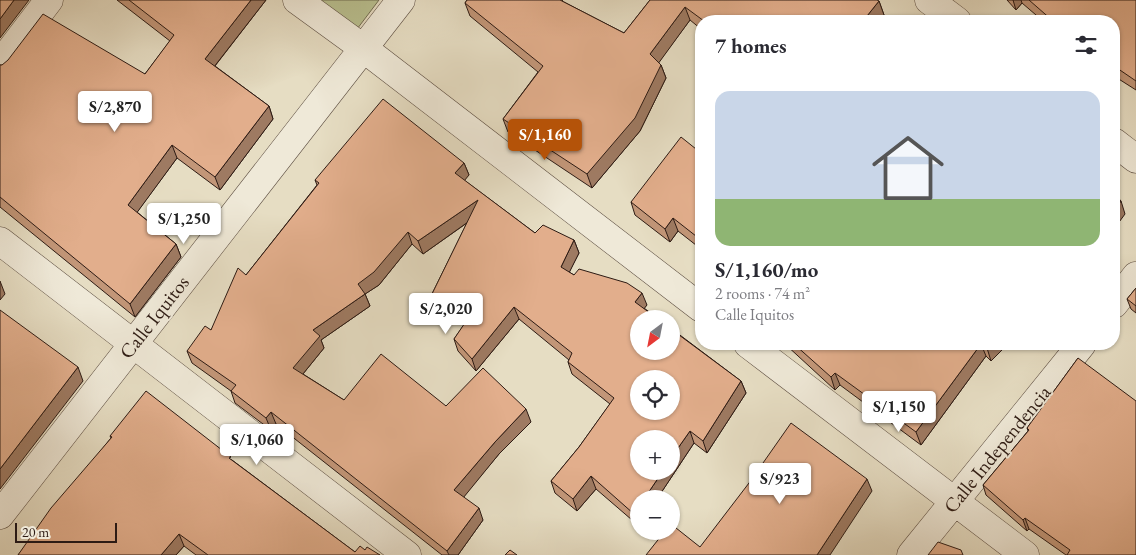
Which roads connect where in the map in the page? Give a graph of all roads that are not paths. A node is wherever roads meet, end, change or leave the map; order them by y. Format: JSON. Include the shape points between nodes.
{"nodes":[{"id":1,"x":49,"y":0,"type":"edge"},
{"id":2,"x":297,"y":0,"type":"edge"},
{"id":3,"x":401,"y":0,"type":"edge"},
{"id":4,"x":929,"y":0,"type":"edge"},
{"id":5,"x":949,"y":15,"type":"edge"},
{"id":6,"x":363,"y":48,"type":"junction"},
{"id":7,"x":0,"y":64,"type":"edge"},
{"id":8,"x":1120,"y":147,"type":"edge"},
{"id":9,"x":1136,"y":159,"type":"edge"},
{"id":10,"x":0,"y":242,"type":"edge"},
{"id":11,"x":1136,"y":276,"type":"edge"},
{"id":12,"x":1120,"y":296,"type":"edge"},
{"id":13,"x":695,"y":303,"type":"edge"},
{"id":14,"x":134,"y":344,"type":"junction"},
{"id":15,"x":756,"y":350,"type":"edge"},
{"id":16,"x":1077,"y":350,"type":"edge"},
{"id":17,"x":954,"y":502,"type":"junction"},
{"id":18,"x":0,"y":515,"type":"edge"},
{"id":19,"x":406,"y":555,"type":"edge"},
{"id":20,"x":911,"y":555,"type":"edge"},
{"id":21,"x":1025,"y":555,"type":"edge"}],
"edges":[{"from":1,"to":7,"type":"street"},
{"from":2,"to":6,"type":"street"},
{"from":3,"to":6,"type":"street","name":"Calle Iquitos"},
{"from":4,"to":5,"type":"street"},
{"from":6,"to":13,"type":"street"},
{"from":6,"to":14,"type":"street","name":"Calle Iquitos"},
{"from":8,"to":9,"type":"street"},
{"from":10,"to":14,"type":"street"},
{"from":11,"to":12,"type":"street"},
{"from":14,"to":18,"type":"street","name":"Calle Iquitos"},
{"from":14,"to":19,"type":"street"},
{"from":15,"to":17,"type":"street"},
{"from":16,"to":17,"type":"street","name":"Calle Independencia"},
{"from":17,"to":20,"type":"street","name":"Calle Independencia"},
{"from":17,"to":21,"type":"street"}]}
